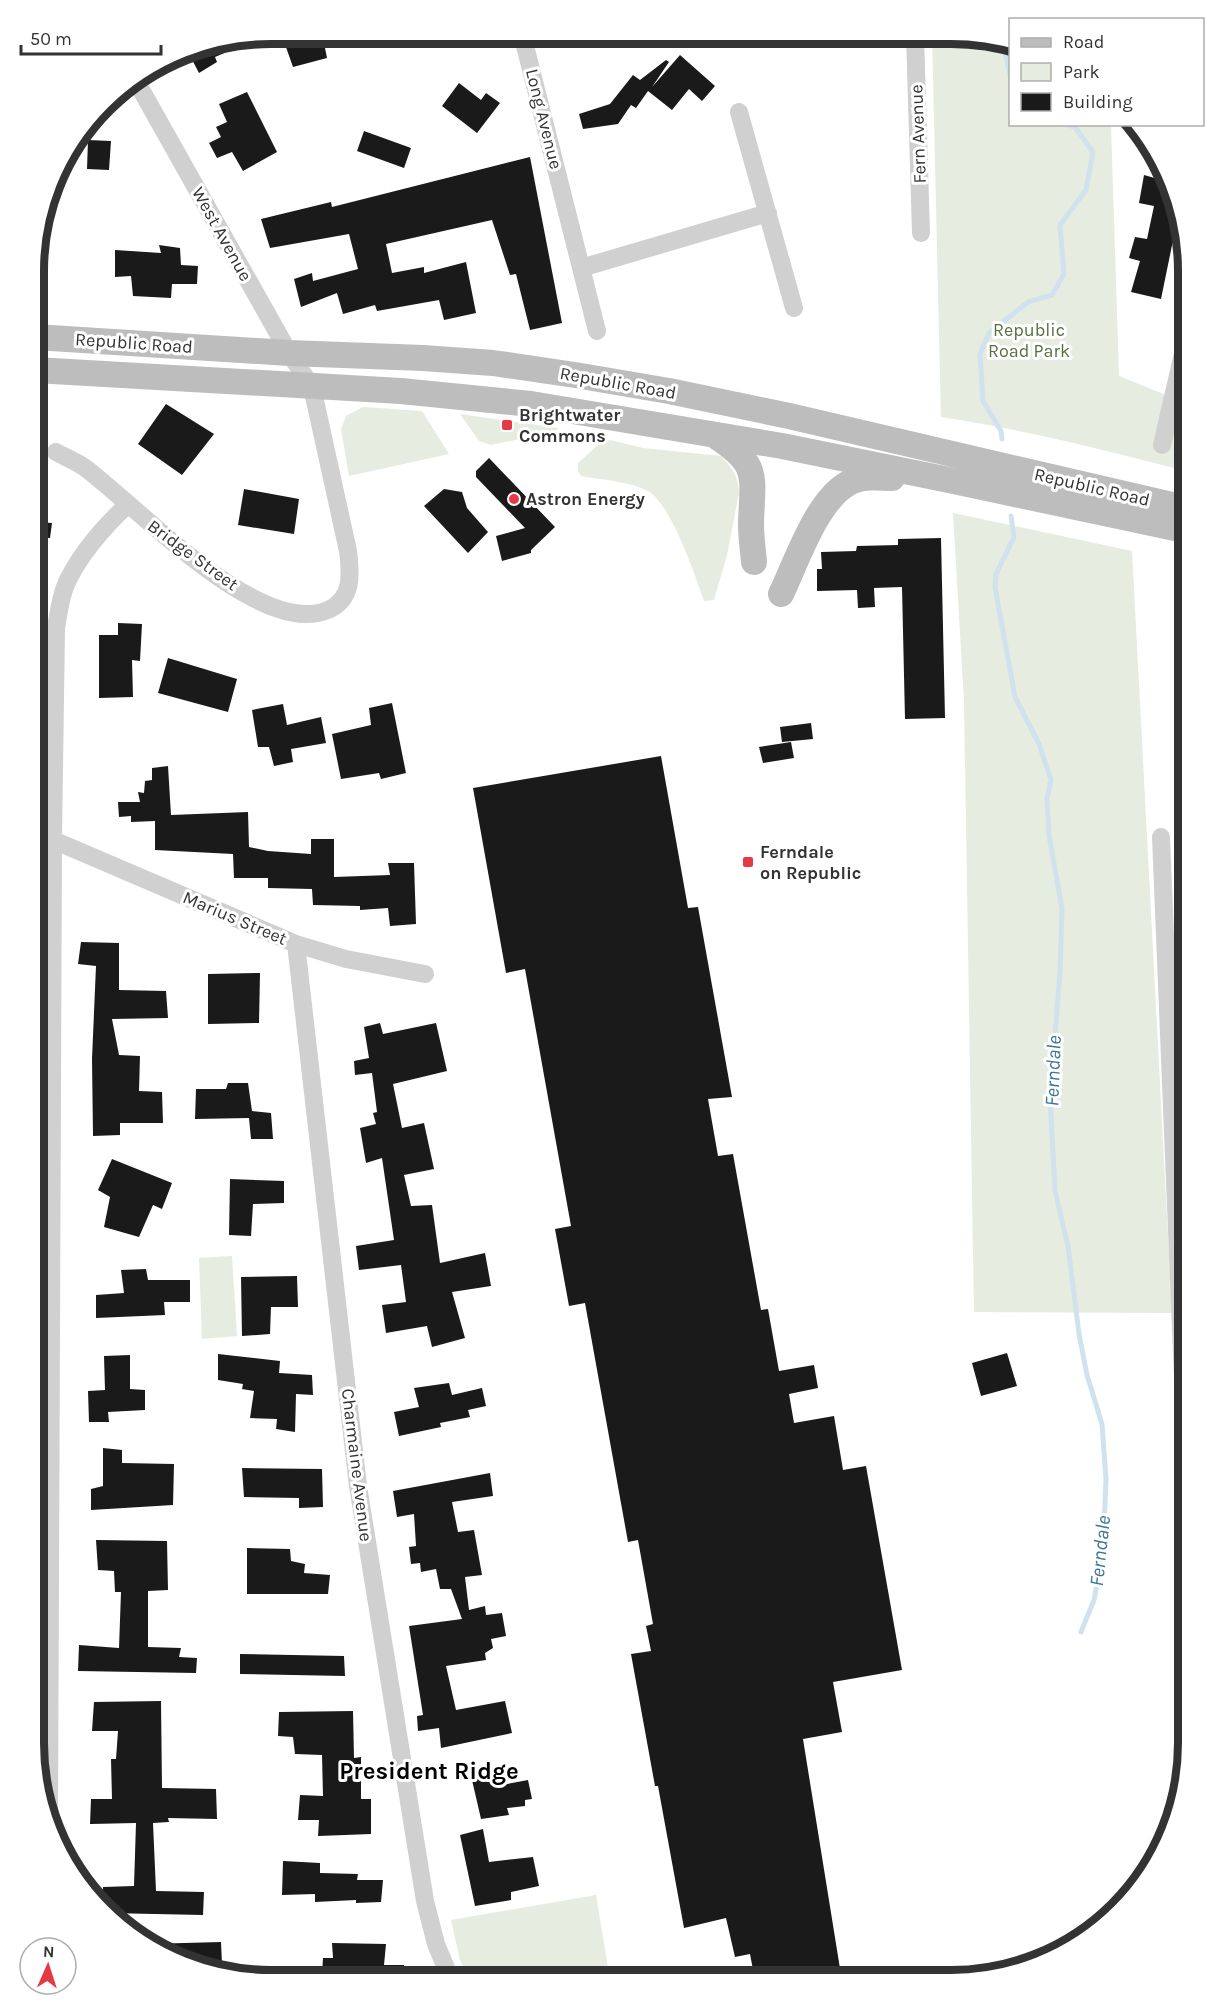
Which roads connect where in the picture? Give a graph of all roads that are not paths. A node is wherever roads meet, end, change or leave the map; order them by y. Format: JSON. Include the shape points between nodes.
{"nodes":[{"id":1,"x":525,"y":44,"type":"edge"},
{"id":2,"x":915,"y":44,"type":"edge"},
{"id":3,"x":137,"y":87,"type":"edge"},
{"id":4,"x":739,"y":112,"type":"dead end"},
{"id":5,"x":768,"y":213,"type":"junction"},
{"id":6,"x":921,"y":233,"type":"dead end"},
{"id":7,"x":581,"y":268,"type":"junction"},
{"id":8,"x":794,"y":308,"type":"dead end"},
{"id":9,"x":597,"y":330,"type":"dead end"},
{"id":10,"x":44,"y":339,"type":"edge"},
{"id":11,"x":289,"y":353,"type":"junction"},
{"id":12,"x":44,"y":371,"type":"edge"},
{"id":13,"x":1178,"y":375,"type":"edge"},
{"id":14,"x":312,"y":387,"type":"junction"},
{"id":15,"x":713,"y":435,"type":"junction"},
{"id":16,"x":1162,"y":445,"type":"dead end"},
{"id":17,"x":56,"y":452,"type":"dead end"},
{"id":18,"x":949,"y":480,"type":"junction"},
{"id":19,"x":127,"y":505,"type":"junction"},
{"id":20,"x":1178,"y":506,"type":"edge"},
{"id":21,"x":1178,"y":529,"type":"edge"},
{"id":22,"x":754,"y":562,"type":"dead end"},
{"id":23,"x":781,"y":594,"type":"dead end"},
{"id":24,"x":1161,"y":837,"type":"dead end"},
{"id":25,"x":53,"y":840,"type":"junction"},
{"id":26,"x":296,"y":944,"type":"junction"},
{"id":27,"x":425,"y":974,"type":"dead end"},
{"id":28,"x":1178,"y":1114,"type":"edge"},
{"id":29,"x":49,"y":1793,"type":"edge"},
{"id":30,"x":447,"y":1970,"type":"edge"}],
"edges":[{"from":1,"to":7,"type":"street","name":"Long Avenue"},
{"from":2,"to":6,"type":"street","name":"Fern Avenue"},
{"from":3,"to":11,"type":"street","name":"West Avenue"},
{"from":4,"to":5,"type":"street"},
{"from":5,"to":7,"type":"street"},
{"from":5,"to":8,"type":"street"},
{"from":7,"to":9,"type":"street","name":"Long Avenue"},
{"from":10,"to":11,"type":"main road","name":"Republic Road"},
{"from":11,"to":14,"type":"street","name":"West Avenue"},
{"from":11,"to":20,"type":"main road","name":"Republic Road","via":[[493,363],[669,391]]},
{"from":12,"to":14,"type":"main road","name":"Republic Road"},
{"from":13,"to":16,"type":"street"},
{"from":14,"to":15,"type":"main road","name":"Republic Road","via":[[419,392],[531,404]]},
{"from":14,"to":19,"type":"street","name":"Bridge Street","via":[[350,572],[348,590],[339,605],[321,613],[304,613],[280,609],[248,595],[182,551]]},
{"from":15,"to":18,"type":"main road","name":"Republic Road"},
{"from":15,"to":22,"type":"main road","via":[[743,457],[753,480]]},
{"from":17,"to":19,"type":"street","name":"Bridge Street","via":[[83,466]]},
{"from":18,"to":21,"type":"main road","name":"Republic Road"},
{"from":18,"to":23,"type":"main road","via":[[875,477],[848,483],[821,511]]},
{"from":19,"to":25,"type":"street","via":[[80,558],[61,601],[56,628]]},
{"from":24,"to":28,"type":"street"},
{"from":25,"to":26,"type":"street","name":"Marius Street"},
{"from":25,"to":29,"type":"street"},
{"from":26,"to":27,"type":"street","name":"Marius Street"},
{"from":26,"to":30,"type":"street","name":"Charmaine Avenue","via":[[358,1486],[424,1901]]}]}
